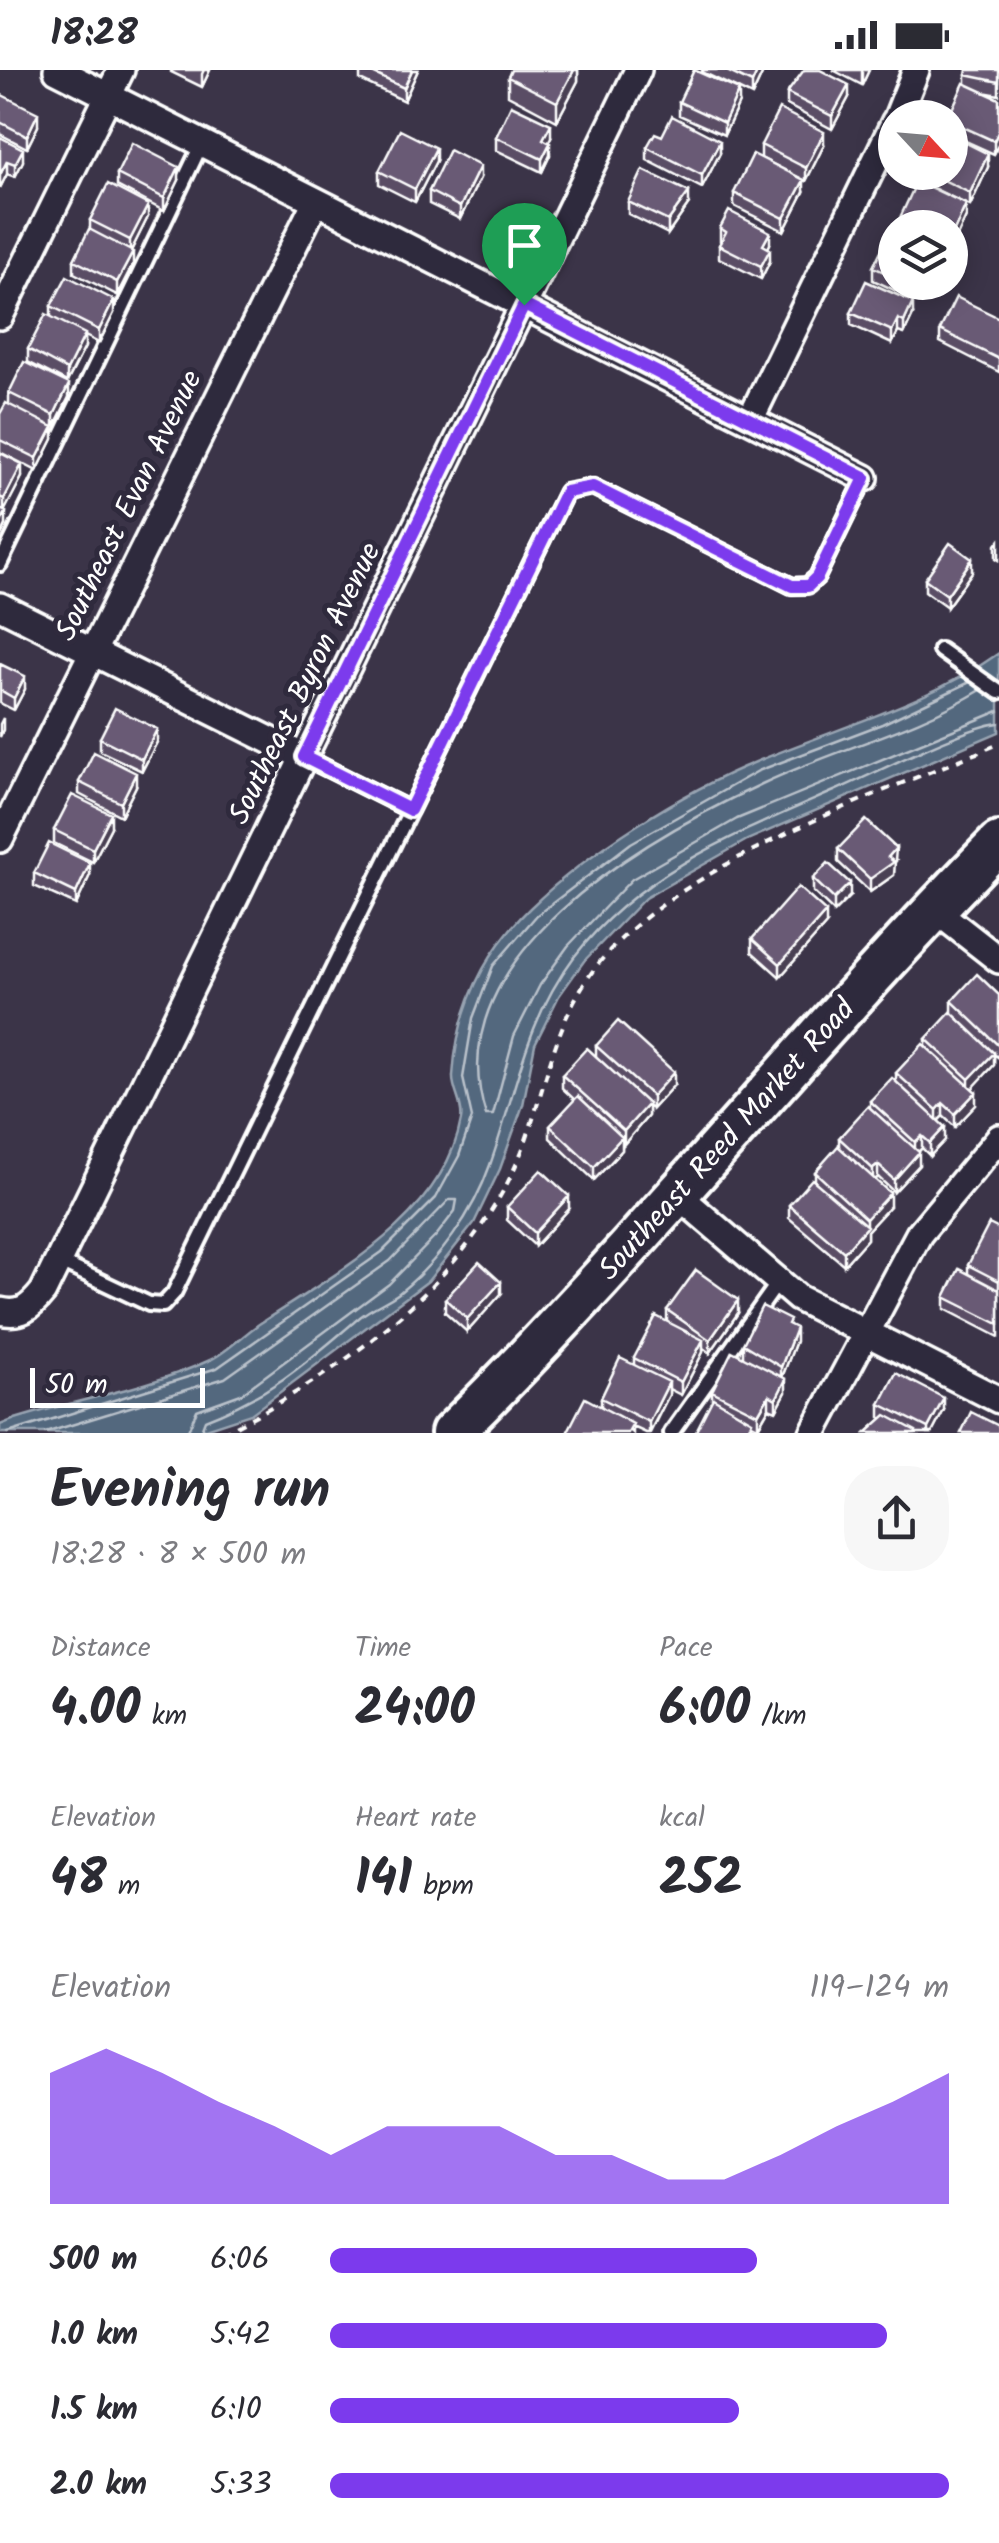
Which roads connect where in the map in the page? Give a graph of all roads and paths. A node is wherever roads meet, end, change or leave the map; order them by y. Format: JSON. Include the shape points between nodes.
{"nodes":[{"id":1,"x":57,"y":70,"type":"edge"},
{"id":2,"x":121,"y":70,"type":"edge"},
{"id":3,"x":638,"y":70,"type":"edge"},
{"id":4,"x":916,"y":70,"type":"edge"},
{"id":5,"x":109,"y":95,"type":"junction"},
{"id":6,"x":904,"y":100,"type":"edge"},
{"id":7,"x":202,"y":142,"type":"junction"},
{"id":8,"x":878,"y":156,"type":"edge"},
{"id":9,"x":316,"y":201,"type":"junction"},
{"id":10,"x":524,"y":305,"type":"junction"},
{"id":11,"x":0,"y":316,"type":"edge"},
{"id":12,"x":751,"y":418,"type":"junction"},
{"id":13,"x":865,"y":478,"type":"joint"},
{"id":14,"x":0,"y":564,"type":"edge"},
{"id":15,"x":0,"y":606,"type":"edge"},
{"id":16,"x":940,"y":650,"type":"dead end"},
{"id":17,"x":92,"y":652,"type":"junction"},
{"id":18,"x":999,"y":692,"type":"edge"},
{"id":19,"x":999,"y":744,"type":"edge"},
{"id":20,"x":304,"y":757,"type":"junction"},
{"id":21,"x":410,"y":810,"type":"junction"},
{"id":22,"x":0,"y":839,"type":"edge"},
{"id":23,"x":999,"y":843,"type":"edge"},
{"id":24,"x":999,"y":870,"type":"edge"},
{"id":25,"x":941,"y":916,"type":"junction"},
{"id":26,"x":999,"y":960,"type":"edge"},
{"id":27,"x":999,"y":1138,"type":"edge"},
{"id":28,"x":685,"y":1202,"type":"junction"},
{"id":29,"x":58,"y":1261,"type":"junction"},
{"id":30,"x":777,"y":1284,"type":"junction"},
{"id":31,"x":8,"y":1312,"type":"edge"},
{"id":32,"x":865,"y":1332,"type":"junction"},
{"id":33,"x":999,"y":1400,"type":"edge"},
{"id":34,"x":222,"y":1433,"type":"edge"},
{"id":35,"x":452,"y":1433,"type":"edge"},
{"id":36,"x":484,"y":1433,"type":"edge"},
{"id":37,"x":671,"y":1433,"type":"edge"},
{"id":38,"x":813,"y":1433,"type":"edge"}],
"edges":[{"from":1,"to":5,"type":"street"},
{"from":2,"to":5,"type":"street"},
{"from":3,"to":10,"type":"street","name":"Southeast Byron Avenue"},
{"from":4,"to":6,"type":"street"},
{"from":5,"to":7,"type":"street"},
{"from":5,"to":11,"type":"street"},
{"from":7,"to":9,"type":"street"},
{"from":7,"to":14,"type":"lane"},
{"from":8,"to":12,"type":"street"},
{"from":9,"to":10,"type":"street"},
{"from":9,"to":17,"type":"street","name":"Southeast Evan Avenue"},
{"from":10,"to":12,"type":"street"},
{"from":10,"to":20,"type":"street","name":"Southeast Byron Avenue"},
{"from":12,"to":13,"type":"street"},
{"from":13,"to":21,"type":"lane","via":[[808,586],[792,586],[593,487],[566,492]]},
{"from":15,"to":17,"type":"street"},
{"from":16,"to":18,"type":"lane"},
{"from":17,"to":20,"type":"street"},
{"from":17,"to":22,"type":"street","name":"Southeast Evan Avenue"},
{"from":19,"to":34,"type":"path","via":[[755,852],[676,893],[643,920],[610,951],[568,1010],[526,1141],[466,1247],[412,1305],[292,1398]]},
{"from":20,"to":21,"type":"lane"},
{"from":20,"to":29,"type":"street","name":"Southeast Byron Avenue"},
{"from":21,"to":29,"type":"lane","via":[[174,1294],[163,1304],[148,1304]]},
{"from":23,"to":25,"type":"main road","name":"Southeast Reed Market Road"},
{"from":24,"to":25,"type":"main road","name":"Southeast Reed Market Road"},
{"from":25,"to":26,"type":"street"},
{"from":25,"to":28,"type":"main road","name":"Southeast Reed Market Road"},
{"from":27,"to":32,"type":"street","via":[[919,1234]]},
{"from":28,"to":30,"type":"street"},
{"from":28,"to":35,"type":"main road","name":"Southeast Reed Market Road"},
{"from":28,"to":36,"type":"main road","name":"Southeast Reed Market Road"},
{"from":29,"to":31,"type":"street","name":"Southeast Byron Avenue","via":[[32,1306]]},
{"from":30,"to":32,"type":"street"},
{"from":30,"to":37,"type":"lane"},
{"from":32,"to":33,"type":"street"},
{"from":32,"to":38,"type":"street"}]}
